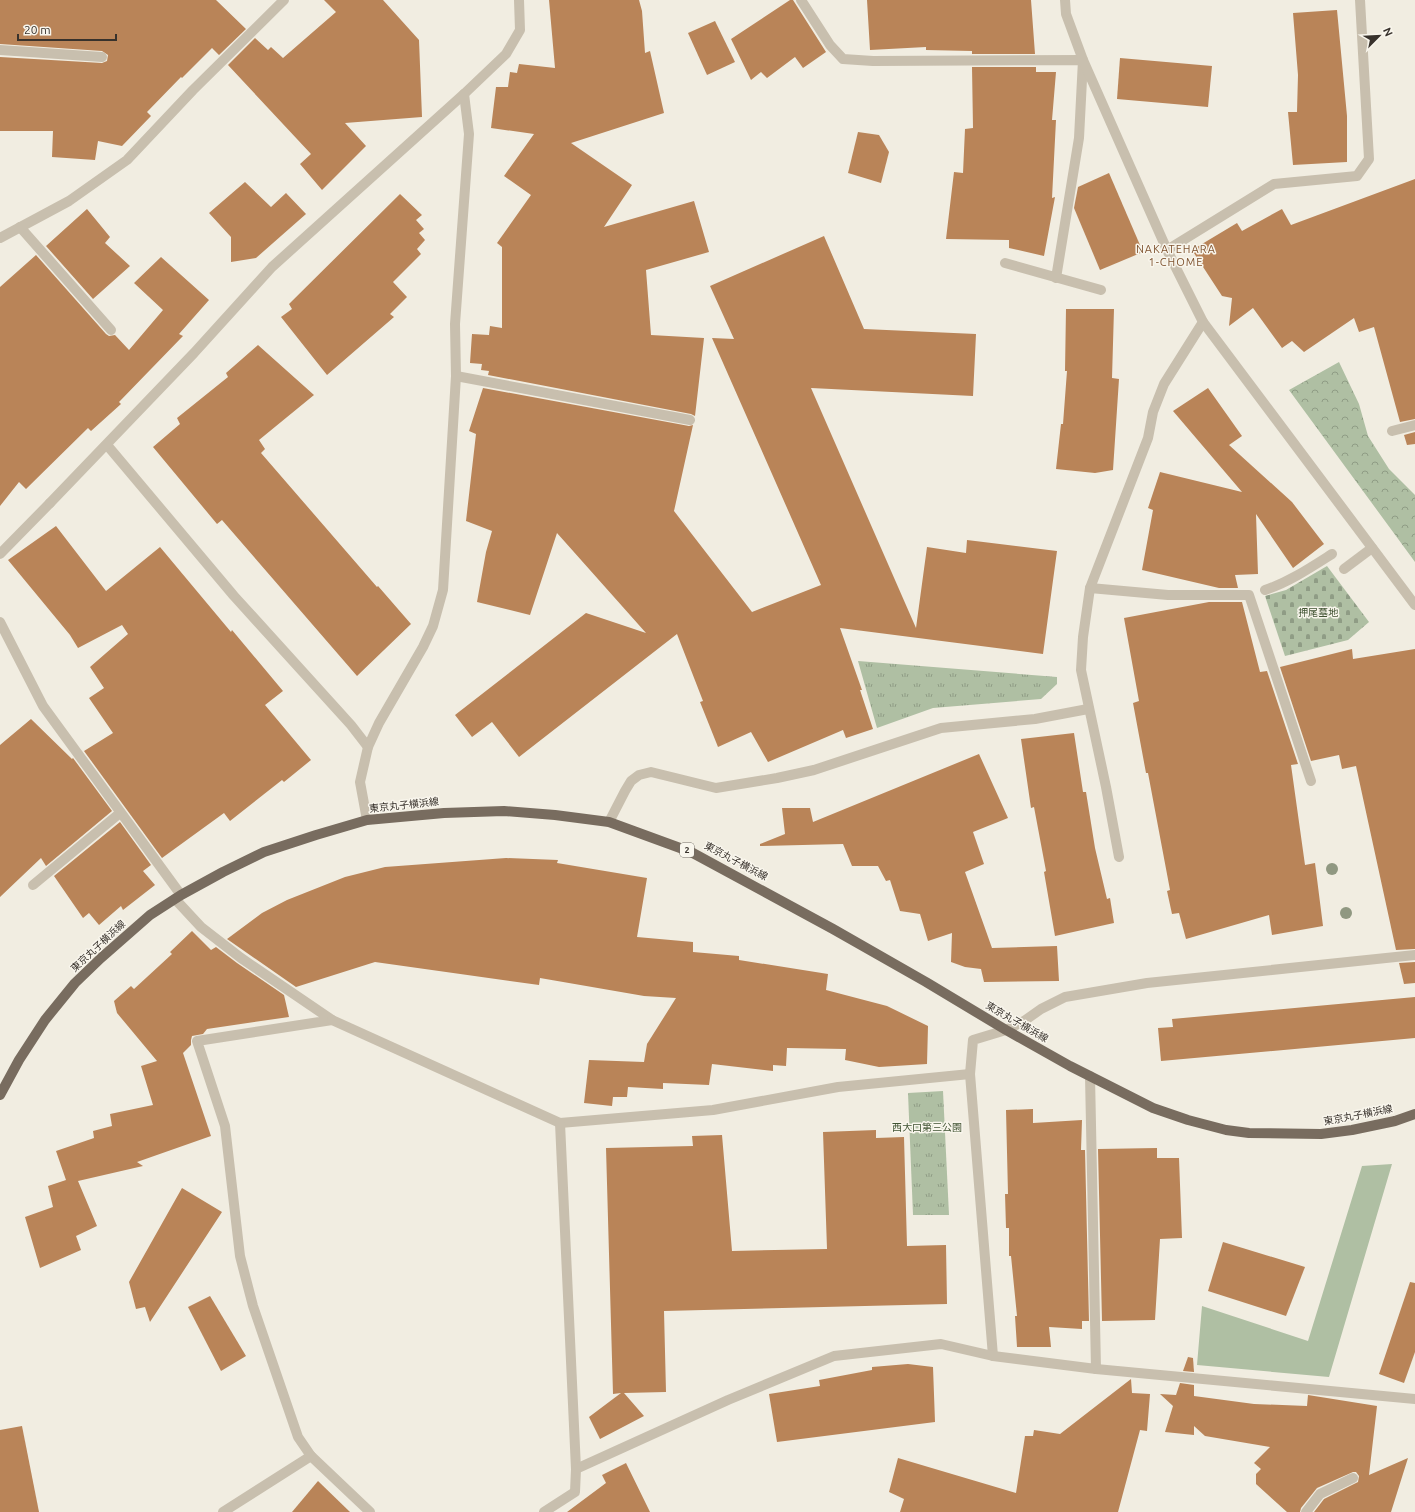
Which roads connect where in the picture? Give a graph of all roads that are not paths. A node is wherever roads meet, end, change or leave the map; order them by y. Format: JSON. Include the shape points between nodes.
{"nodes":[{"id":1,"x":284,"y":0,"type":"edge"},
{"id":2,"x":519,"y":0,"type":"edge"},
{"id":3,"x":801,"y":0,"type":"edge"},
{"id":4,"x":1065,"y":0,"type":"edge"},
{"id":5,"x":1360,"y":0,"type":"edge"},
{"id":6,"x":0,"y":50,"type":"edge"},
{"id":7,"x":102,"y":57,"type":"dead end"},
{"id":8,"x":1083,"y":60,"type":"junction"},
{"id":9,"x":464,"y":94,"type":"junction"},
{"id":10,"x":20,"y":227,"type":"junction"},
{"id":11,"x":0,"y":238,"type":"edge"},
{"id":12,"x":1167,"y":250,"type":"junction"},
{"id":13,"x":1005,"y":264,"type":"dead end"},
{"id":14,"x":1056,"y":278,"type":"junction"},
{"id":15,"x":1101,"y":290,"type":"dead end"},
{"id":16,"x":1203,"y":322,"type":"junction"},
{"id":17,"x":111,"y":330,"type":"dead end"},
{"id":18,"x":456,"y":376,"type":"junction"},
{"id":19,"x":690,"y":420,"type":"dead end"},
{"id":20,"x":1415,"y":425,"type":"edge"},
{"id":21,"x":1392,"y":431,"type":"dead end"},
{"id":22,"x":107,"y":445,"type":"junction"},
{"id":23,"x":1372,"y":548,"type":"junction"},
{"id":24,"x":0,"y":554,"type":"edge"},
{"id":25,"x":1332,"y":554,"type":"dead end"},
{"id":26,"x":1344,"y":569,"type":"dead end"},
{"id":27,"x":1090,"y":588,"type":"junction"},
{"id":28,"x":1265,"y":590,"type":"dead end"},
{"id":29,"x":1415,"y":605,"type":"edge"},
{"id":30,"x":0,"y":622,"type":"edge"},
{"id":31,"x":1088,"y":709,"type":"junction"},
{"id":32,"x":368,"y":746,"type":"junction"},
{"id":33,"x":1311,"y":781,"type":"dead end"},
{"id":34,"x":120,"y":813,"type":"junction"},
{"id":35,"x":367,"y":820,"type":"junction"},
{"id":36,"x":608,"y":822,"type":"junction"},
{"id":37,"x":1119,"y":857,"type":"dead end"},
{"id":38,"x":33,"y":885,"type":"dead end"},
{"id":39,"x":178,"y":897,"type":"junction"},
{"id":40,"x":1415,"y":955,"type":"edge"},
{"id":41,"x":332,"y":1020,"type":"junction"},
{"id":42,"x":1006,"y":1030,"type":"junction"},
{"id":43,"x":970,"y":1074,"type":"junction"},
{"id":44,"x":1090,"y":1076,"type":"junction"},
{"id":45,"x":0,"y":1095,"type":"edge"},
{"id":46,"x":1415,"y":1114,"type":"edge"},
{"id":47,"x":560,"y":1123,"type":"junction"},
{"id":48,"x":993,"y":1356,"type":"junction"},
{"id":49,"x":1096,"y":1369,"type":"junction"},
{"id":50,"x":1415,"y":1399,"type":"edge"},
{"id":51,"x":311,"y":1456,"type":"junction"},
{"id":52,"x":576,"y":1469,"type":"junction"},
{"id":53,"x":1353,"y":1478,"type":"dead end"},
{"id":54,"x":224,"y":1512,"type":"edge"},
{"id":55,"x":370,"y":1512,"type":"edge"},
{"id":56,"x":544,"y":1512,"type":"edge"},
{"id":57,"x":1306,"y":1512,"type":"edge"}],
"edges":[{"from":1,"to":10,"type":"street","via":[[127,160],[69,201]]},
{"from":2,"to":9,"type":"street","via":[[520,30],[506,54]]},
{"from":3,"to":8,"type":"street","via":[[830,45],[843,59]]},
{"from":4,"to":8,"type":"street","via":[[1066,14]]},
{"from":5,"to":12,"type":"street","via":[[1369,159],[1357,176],[1274,184]]},
{"from":6,"to":7,"type":"street"},
{"from":8,"to":12,"type":"street"},
{"from":8,"to":14,"type":"street","via":[[1079,138]]},
{"from":9,"to":18,"type":"street","via":[[469,134],[455,324]]},
{"from":9,"to":22,"type":"street","via":[[272,267]]},
{"from":10,"to":11,"type":"street"},
{"from":10,"to":17,"type":"street"},
{"from":12,"to":16,"type":"street"},
{"from":13,"to":14,"type":"street"},
{"from":14,"to":15,"type":"street"},
{"from":16,"to":23,"type":"street"},
{"from":16,"to":27,"type":"street","via":[[1164,384],[1153,412],[1148,438]]},
{"from":18,"to":19,"type":"street"},
{"from":18,"to":32,"type":"street","via":[[443,590],[433,626],[423,647]]},
{"from":20,"to":21,"type":"street"},
{"from":22,"to":24,"type":"street"},
{"from":22,"to":32,"type":"street","via":[[234,596]]},
{"from":23,"to":26,"type":"street"},
{"from":23,"to":29,"type":"street"},
{"from":25,"to":28,"type":"street","via":[[1301,574]]},
{"from":27,"to":31,"type":"street","via":[[1080,670]]},
{"from":27,"to":33,"type":"street","via":[[1168,596],[1249,595]]},
{"from":30,"to":34,"type":"street","via":[[43,706]]},
{"from":31,"to":36,"type":"street","via":[[1035,719],[941,728],[814,770],[716,788],[651,772],[639,775],[631,781]]},
{"from":31,"to":37,"type":"street"},
{"from":32,"to":35,"type":"street","via":[[360,782]]},
{"from":34,"to":38,"type":"street"},
{"from":34,"to":39,"type":"street"},
{"from":35,"to":36,"type":"main road","name":"東京丸子横浜線","number":"2","via":[[504,811]]},
{"from":35,"to":39,"type":"main road","name":"東京丸子横浜線","number":"2","via":[[264,852]]},
{"from":36,"to":42,"type":"main road","name":"東京丸子横浜線","number":"2","via":[[691,852],[762,889]]},
{"from":39,"to":41,"type":"street","via":[[201,927]]},
{"from":39,"to":45,"type":"main road","name":"東京丸子横浜線","number":"2","via":[[144,920],[75,983],[45,1020]]},
{"from":40,"to":42,"type":"street","via":[[1147,983],[1065,997]]},
{"from":41,"to":47,"type":"street"},
{"from":41,"to":51,"type":"street","via":[[198,1041],[225,1126],[240,1256],[253,1306],[298,1437]]},
{"from":42,"to":43,"type":"street","via":[[973,1040]]},
{"from":42,"to":44,"type":"main road","name":"東京丸子横浜線","number":"2"},
{"from":43,"to":47,"type":"street","via":[[838,1087],[714,1110]]},
{"from":43,"to":48,"type":"street"},
{"from":44,"to":46,"type":"main road","name":"東京丸子横浜線","number":"2","via":[[1153,1108],[1226,1130],[1249,1133],[1321,1134],[1395,1121]]},
{"from":44,"to":49,"type":"street"},
{"from":47,"to":52,"type":"street"},
{"from":48,"to":49,"type":"street"},
{"from":48,"to":52,"type":"street","via":[[941,1344],[834,1356],[728,1400]]},
{"from":49,"to":50,"type":"street"},
{"from":51,"to":54,"type":"street"},
{"from":51,"to":55,"type":"street"},
{"from":52,"to":56,"type":"street","via":[[575,1492]]},
{"from":53,"to":57,"type":"street","via":[[1320,1494]]}]}
